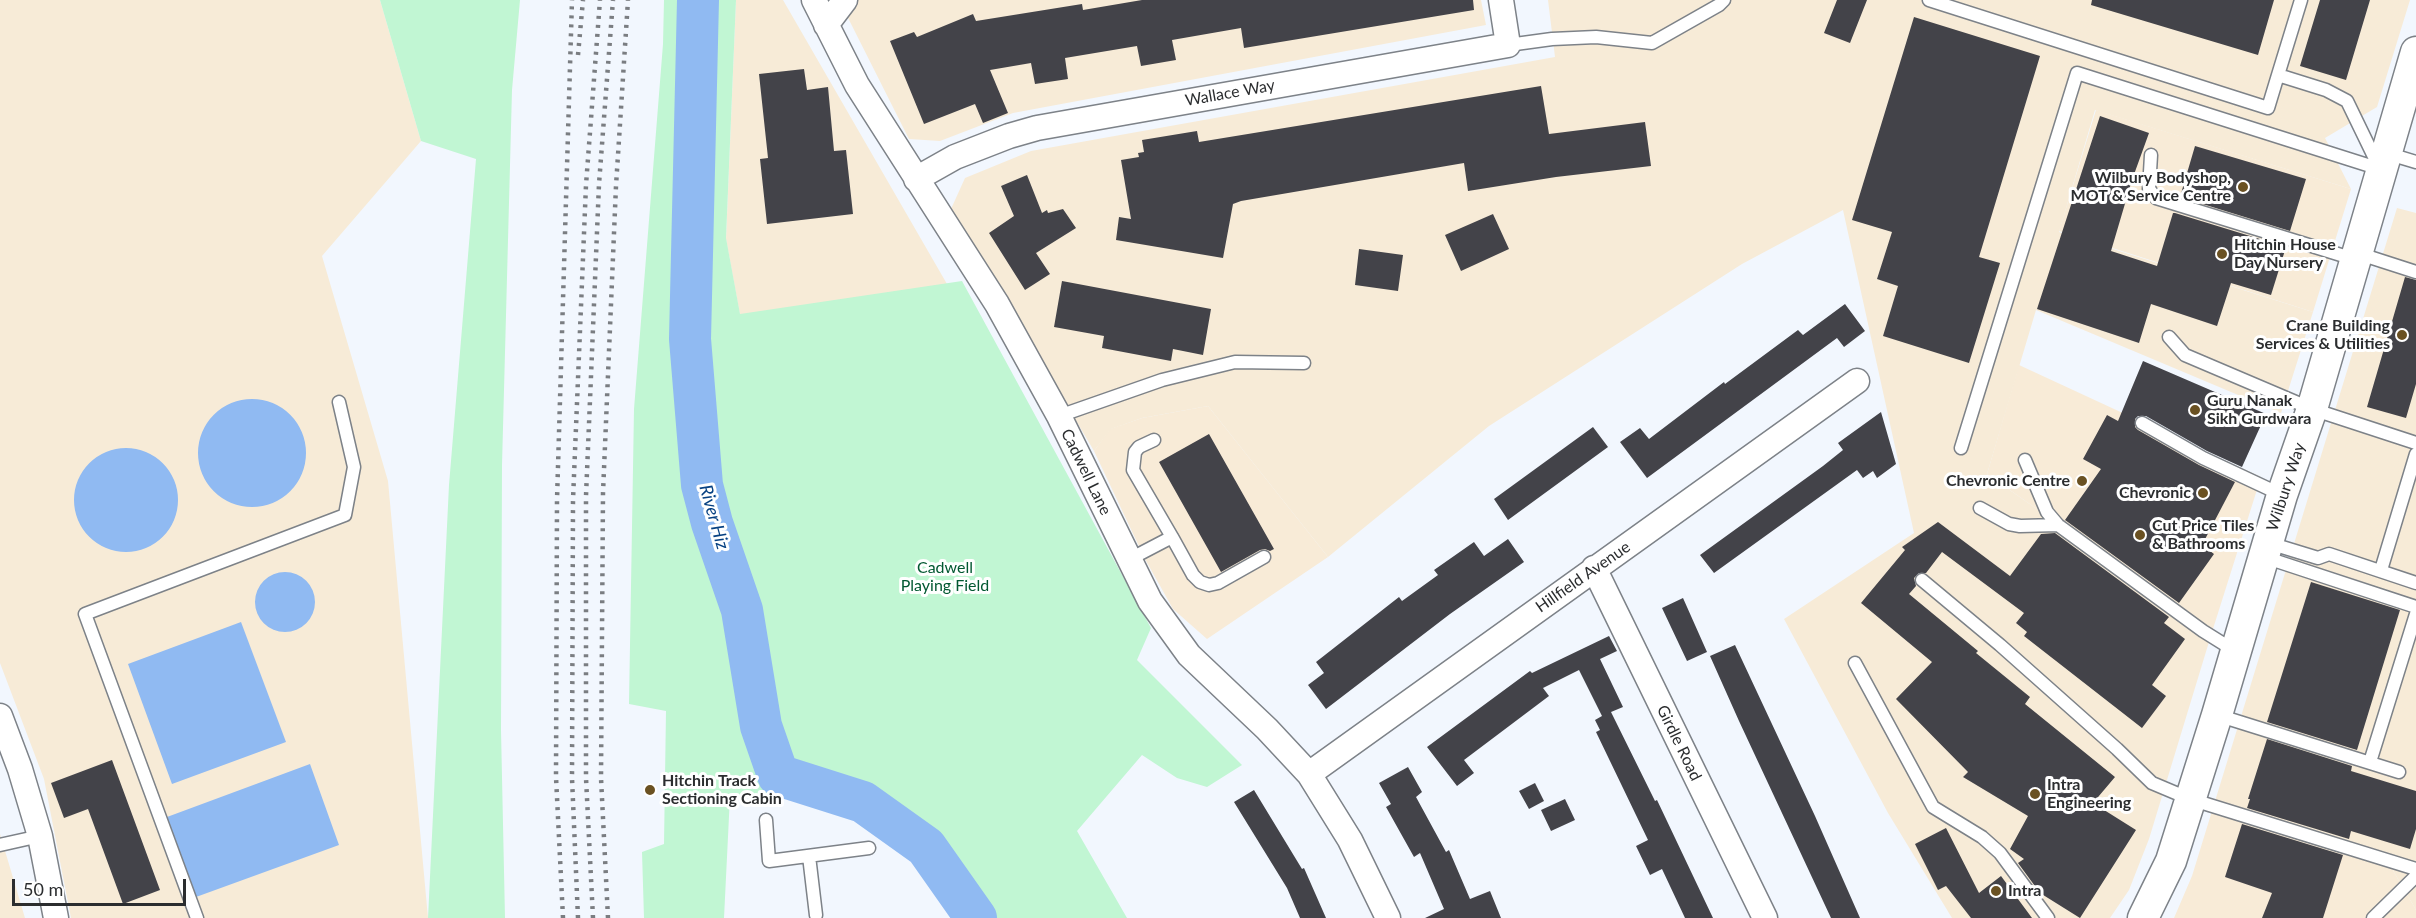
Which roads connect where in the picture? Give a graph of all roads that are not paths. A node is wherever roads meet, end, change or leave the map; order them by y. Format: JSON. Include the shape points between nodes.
{"nodes":[{"id":1,"x":814,"y":0,"type":"edge"},
{"id":2,"x":845,"y":0,"type":"edge"},
{"id":3,"x":1501,"y":0,"type":"edge"},
{"id":4,"x":1724,"y":0,"type":"edge"},
{"id":5,"x":1929,"y":0,"type":"edge"},
{"id":6,"x":2301,"y":0,"type":"edge"},
{"id":7,"x":826,"y":25,"type":"junction"},
{"id":8,"x":1508,"y":45,"type":"junction"},
{"id":9,"x":2416,"y":52,"type":"edge"},
{"id":10,"x":2278,"y":75,"type":"junction"},
{"id":11,"x":2151,"y":155,"type":"dead end"},
{"id":12,"x":2383,"y":161,"type":"junction"},
{"id":13,"x":2416,"y":162,"type":"edge"},
{"id":14,"x":916,"y":179,"type":"junction"},
{"id":15,"x":2355,"y":256,"type":"junction"},
{"id":16,"x":2416,"y":272,"type":"edge"},
{"id":17,"x":2169,"y":338,"type":"dead end"},
{"id":18,"x":1304,"y":363,"type":"dead end"},
{"id":19,"x":1857,"y":381,"type":"dead end"},
{"id":20,"x":339,"y":402,"type":"dead end"},
{"id":21,"x":2312,"y":409,"type":"junction"},
{"id":22,"x":1059,"y":416,"type":"junction"},
{"id":23,"x":2142,"y":423,"type":"dead end"},
{"id":24,"x":1154,"y":440,"type":"dead end"},
{"id":25,"x":2416,"y":443,"type":"edge"},
{"id":26,"x":1961,"y":448,"type":"dead end"},
{"id":27,"x":2416,"y":454,"type":"edge"},
{"id":28,"x":2025,"y":460,"type":"dead end"},
{"id":29,"x":2282,"y":495,"type":"junction"},
{"id":30,"x":1980,"y":508,"type":"dead end"},
{"id":31,"x":2058,"y":525,"type":"junction"},
{"id":32,"x":1172,"y":537,"type":"junction"},
{"id":33,"x":2266,"y":550,"type":"junction"},
{"id":34,"x":1264,"y":557,"type":"dead end"},
{"id":35,"x":1128,"y":560,"type":"junction"},
{"id":36,"x":1594,"y":568,"type":"junction"},
{"id":37,"x":2381,"y":570,"type":"junction"},
{"id":38,"x":1922,"y":580,"type":"dead end"},
{"id":39,"x":2416,"y":583,"type":"edge"},
{"id":40,"x":2416,"y":607,"type":"edge"},
{"id":41,"x":2416,"y":614,"type":"edge"},
{"id":42,"x":2236,"y":651,"type":"junction"},
{"id":43,"x":1855,"y":663,"type":"dead end"},
{"id":44,"x":2217,"y":715,"type":"junction"},
{"id":45,"x":0,"y":716,"type":"edge"},
{"id":46,"x":2370,"y":762,"type":"junction"},
{"id":47,"x":2399,"y":772,"type":"dead end"},
{"id":48,"x":1309,"y":774,"type":"junction"},
{"id":49,"x":2190,"y":799,"type":"junction"},
{"id":50,"x":766,"y":820,"type":"dead end"},
{"id":51,"x":40,"y":836,"type":"junction"},
{"id":52,"x":0,"y":845,"type":"edge"},
{"id":53,"x":869,"y":848,"type":"dead end"},
{"id":54,"x":810,"y":856,"type":"junction"},
{"id":55,"x":2416,"y":869,"type":"edge"},
{"id":56,"x":2416,"y":876,"type":"edge"},
{"id":57,"x":816,"y":915,"type":"dead end"},
{"id":58,"x":56,"y":918,"type":"edge"},
{"id":59,"x":196,"y":918,"type":"edge"},
{"id":60,"x":1388,"y":918,"type":"edge"},
{"id":61,"x":1765,"y":918,"type":"edge"},
{"id":62,"x":2048,"y":918,"type":"edge"},
{"id":63,"x":2143,"y":918,"type":"edge"},
{"id":64,"x":2373,"y":918,"type":"edge"}],
"edges":[{"from":1,"to":7,"type":"street","name":"Cadwell Lane"},
{"from":2,"to":7,"type":"street"},
{"from":3,"to":8,"type":"street"},
{"from":4,"to":8,"type":"lane","via":[[1652,43],[1596,37]]},
{"from":5,"to":10,"type":"lane","via":[[2268,108]]},
{"from":6,"to":10,"type":"lane"},
{"from":7,"to":14,"type":"street","name":"Cadwell Lane","via":[[857,85]]},
{"from":8,"to":14,"type":"street","name":"Wallace Way","via":[[1037,128],[955,157]]},
{"from":9,"to":12,"type":"street","name":"Wilbury Way"},
{"from":10,"to":12,"type":"lane","via":[[2347,101]]},
{"from":11,"to":15,"type":"lane","via":[[2149,189],[2156,198]]},
{"from":12,"to":13,"type":"lane"},
{"from":12,"to":15,"type":"street","name":"Wilbury Way"},
{"from":12,"to":26,"type":"lane","via":[[2077,73]]},
{"from":14,"to":22,"type":"street","name":"Cadwell Lane","via":[[997,304]]},
{"from":15,"to":16,"type":"lane"},
{"from":15,"to":21,"type":"street","name":"Wilbury Way"},
{"from":17,"to":21,"type":"lane","via":[[2185,355]]},
{"from":18,"to":22,"type":"lane","via":[[1235,362],[1161,380]]},
{"from":19,"to":36,"type":"street","name":"Hillfield Avenue"},
{"from":20,"to":59,"type":"lane","via":[[354,468],[345,515],[85,614]]},
{"from":21,"to":25,"type":"lane"},
{"from":21,"to":29,"type":"street","name":"Wilbury Way"},
{"from":22,"to":35,"type":"street","name":"Cadwell Lane"},
{"from":23,"to":29,"type":"lane","via":[[2203,458]]},
{"from":24,"to":32,"type":"lane","via":[[1135,452],[1133,470]]},
{"from":27,"to":37,"type":"lane"},
{"from":28,"to":31,"type":"lane","via":[[2047,512]]},
{"from":29,"to":33,"type":"street","name":"Wilbury Way"},
{"from":30,"to":31,"type":"lane","via":[[2009,524]]},
{"from":31,"to":42,"type":"lane"},
{"from":32,"to":34,"type":"lane","via":[[1193,575],[1209,585]]},
{"from":32,"to":35,"type":"lane"},
{"from":33,"to":37,"type":"lane","via":[[2318,558],[2329,554]]},
{"from":33,"to":40,"type":"lane"},
{"from":33,"to":42,"type":"street","name":"Wilbury Way"},
{"from":35,"to":48,"type":"street","name":"Cadwell Lane","via":[[1149,602],[1189,655]]},
{"from":36,"to":48,"type":"street","name":"Hillfield Avenue"},
{"from":36,"to":61,"type":"street","name":"Girdle Road"},
{"from":37,"to":39,"type":"lane"},
{"from":38,"to":49,"type":"lane","via":[[2152,783]]},
{"from":41,"to":46,"type":"lane"},
{"from":42,"to":44,"type":"street","name":"Wilbury Way"},
{"from":43,"to":62,"type":"lane","via":[[1933,807],[1982,837],[2000,853]]},
{"from":44,"to":46,"type":"lane"},
{"from":44,"to":49,"type":"street","name":"Wilbury Way"},
{"from":45,"to":51,"type":"street"},
{"from":46,"to":47,"type":"lane"},
{"from":48,"to":60,"type":"street","name":"Cadwell Lane","via":[[1350,840]]},
{"from":49,"to":55,"type":"lane"},
{"from":49,"to":63,"type":"street","name":"Wilbury Way","via":[[2171,861]]},
{"from":50,"to":54,"type":"lane","via":[[769,861]]},
{"from":51,"to":52,"type":"lane"},
{"from":51,"to":58,"type":"street"},
{"from":53,"to":54,"type":"lane"},
{"from":54,"to":57,"type":"lane"},
{"from":56,"to":64,"type":"lane"}]}
